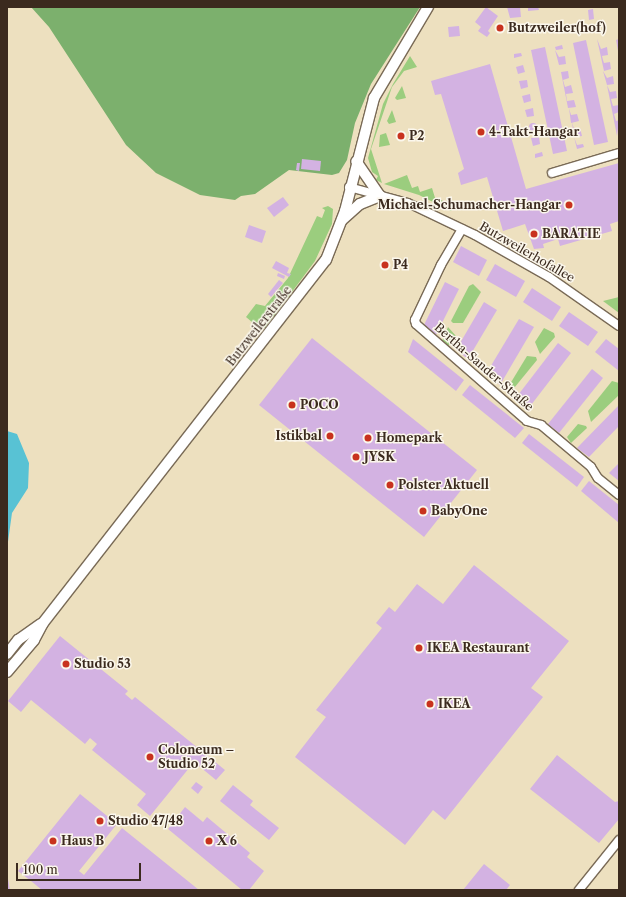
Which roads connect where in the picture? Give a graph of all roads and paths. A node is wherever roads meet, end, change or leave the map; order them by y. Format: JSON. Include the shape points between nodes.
{"nodes":[{"id":1,"x":428,"y":7,"type":"edge"},
{"id":2,"x":619,"y":153,"type":"edge"},
{"id":3,"x":356,"y":161,"type":"junction"},
{"id":4,"x":552,"y":173,"type":"dead end"},
{"id":5,"x":349,"y":187,"type":"junction"},
{"id":6,"x":380,"y":196,"type":"junction"},
{"id":7,"x":342,"y":220,"type":"junction"},
{"id":8,"x":462,"y":229,"type":"junction"},
{"id":9,"x":619,"y":326,"type":"edge"},
{"id":10,"x":619,"y":495,"type":"edge"},
{"id":11,"x":43,"y":623,"type":"junction"},
{"id":12,"x":7,"y":654,"type":"edge"},
{"id":13,"x":7,"y":672,"type":"edge"},
{"id":14,"x":619,"y":840,"type":"edge"},
{"id":15,"x":579,"y":890,"type":"edge"}],
"edges":[{"from":1,"to":3,"type":"street","name":"Butzweilerstraße","via":[[374,98]]},
{"from":2,"to":4,"type":"street"},
{"from":3,"to":5,"type":"street","name":"Butzweilerstraße"},
{"from":3,"to":6,"type":"street"},
{"from":5,"to":6,"type":"street","name":"Butzweilerhofallee"},
{"from":5,"to":7,"type":"street","name":"Butzweilerstraße"},
{"from":6,"to":7,"type":"street","via":[[360,204]]},
{"from":6,"to":8,"type":"street","name":"Butzweilerhofallee","via":[[408,203]]},
{"from":7,"to":11,"type":"street","name":"Butzweilerstraße","via":[[326,260],[312,280]]},
{"from":8,"to":9,"type":"street","name":"Butzweilerhofallee","via":[[549,277]]},
{"from":8,"to":10,"type":"street","name":"Bertha-Sander-Straße","via":[[438,272],[416,324],[527,421],[542,425],[591,466],[598,478]]},
{"from":11,"to":12,"type":"street","name":"Butzweilerstraße","via":[[18,640]]},
{"from":11,"to":13,"type":"street","name":"Butzweilerstraße","via":[[34,640]]},
{"from":14,"to":15,"type":"street"}]}
